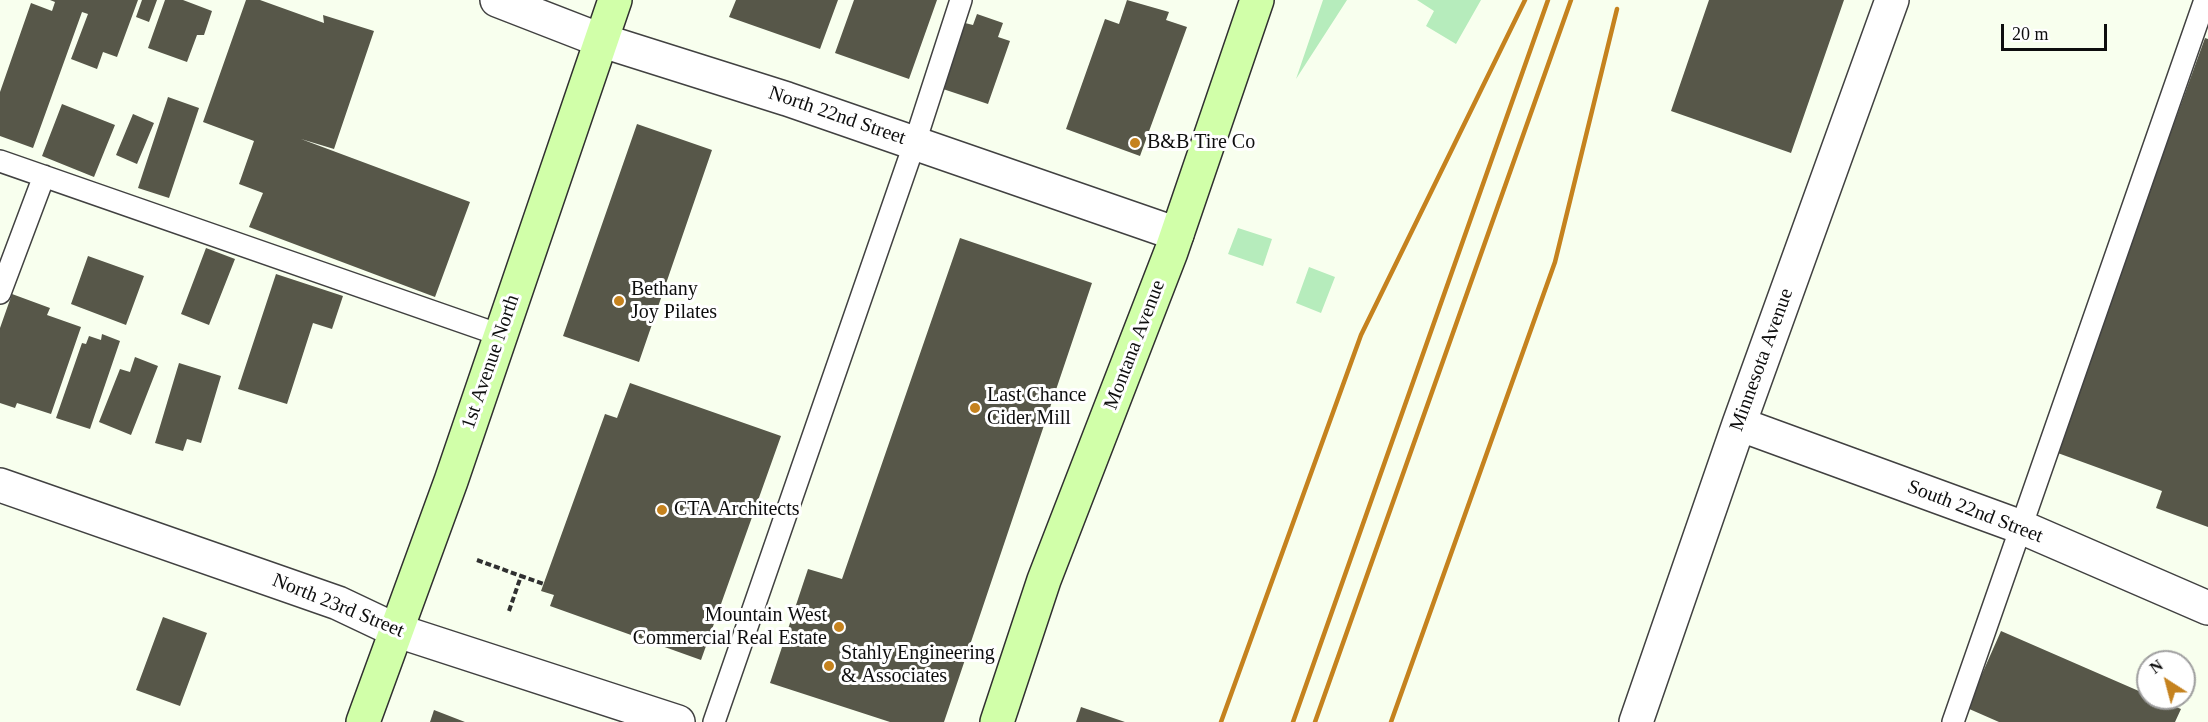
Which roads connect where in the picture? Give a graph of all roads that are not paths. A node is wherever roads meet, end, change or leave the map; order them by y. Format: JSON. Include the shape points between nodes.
{"nodes":[{"id":1,"x":498,"y":0,"type":"edge"},
{"id":2,"x":615,"y":0,"type":"edge"},
{"id":3,"x":961,"y":0,"type":"edge"},
{"id":4,"x":1257,"y":0,"type":"edge"},
{"id":5,"x":1892,"y":0,"type":"edge"},
{"id":6,"x":2205,"y":0,"type":"edge"},
{"id":7,"x":600,"y":40,"type":"junction"},
{"id":8,"x":915,"y":142,"type":"junction"},
{"id":9,"x":0,"y":161,"type":"edge"},
{"id":10,"x":44,"y":176,"type":"junction"},
{"id":11,"x":1177,"y":234,"type":"junction"},
{"id":12,"x":0,"y":293,"type":"edge"},
{"id":13,"x":500,"y":335,"type":"junction"},
{"id":14,"x":1738,"y":424,"type":"junction"},
{"id":15,"x":0,"y":485,"type":"edge"},
{"id":16,"x":2021,"y":527,"type":"junction"},
{"id":17,"x":2208,"y":608,"type":"edge"},
{"id":18,"x":395,"y":630,"type":"junction"},
{"id":19,"x":363,"y":722,"type":"edge"},
{"id":20,"x":678,"y":722,"type":"edge"},
{"id":21,"x":714,"y":722,"type":"edge"},
{"id":22,"x":998,"y":722,"type":"edge"},
{"id":23,"x":1636,"y":722,"type":"edge"},
{"id":24,"x":1953,"y":722,"type":"edge"}],
"edges":[{"from":1,"to":7,"type":"street","name":"North 22nd Street"},
{"from":2,"to":7,"type":"main road","name":"1st Avenue North"},
{"from":3,"to":8,"type":"lane"},
{"from":4,"to":11,"type":"main road","name":"Montana Avenue"},
{"from":5,"to":14,"type":"street","name":"Minnesota Avenue"},
{"from":6,"to":16,"type":"lane"},
{"from":7,"to":8,"type":"street","name":"North 22nd Street"},
{"from":7,"to":13,"type":"main road","name":"1st Avenue North"},
{"from":8,"to":11,"type":"street","name":"North 22nd Street"},
{"from":8,"to":21,"type":"lane"},
{"from":9,"to":10,"type":"lane"},
{"from":10,"to":12,"type":"lane"},
{"from":10,"to":13,"type":"lane"},
{"from":11,"to":22,"type":"main road","name":"Montana Avenue","via":[[1044,580]]},
{"from":13,"to":18,"type":"main road","name":"1st Avenue North"},
{"from":14,"to":16,"type":"street","name":"South 22nd Street"},
{"from":14,"to":23,"type":"street","name":"Minnesota Avenue"},
{"from":15,"to":18,"type":"street","name":"North 23rd Street","via":[[338,603]]},
{"from":16,"to":17,"type":"street","name":"South 22nd Street"},
{"from":16,"to":24,"type":"lane"},
{"from":18,"to":19,"type":"main road","name":"1st Avenue North"},
{"from":18,"to":20,"type":"street","name":"North 23rd Street"}]}
